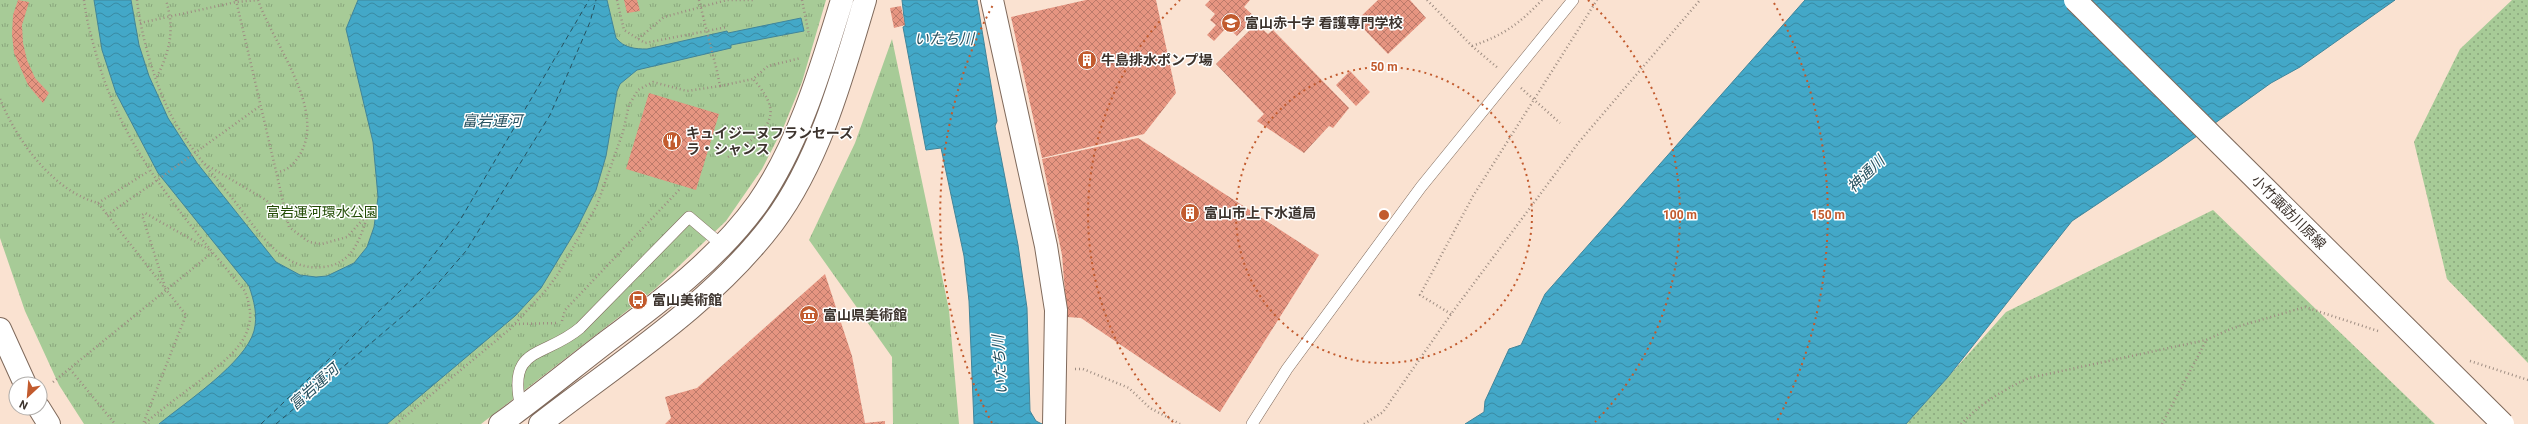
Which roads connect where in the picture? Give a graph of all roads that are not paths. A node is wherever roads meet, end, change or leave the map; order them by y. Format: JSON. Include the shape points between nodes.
{"nodes":[{"id":1,"x":842,"y":0,"type":"edge"},
{"id":2,"x":865,"y":0,"type":"edge"},
{"id":3,"x":992,"y":0,"type":"edge"},
{"id":4,"x":1574,"y":0,"type":"edge"},
{"id":5,"x":2074,"y":0,"type":"edge"},
{"id":6,"x":722,"y":245,"type":"junction"},
{"id":7,"x":0,"y":329,"type":"edge"},
{"id":8,"x":21,"y":376,"type":"edge"},
{"id":9,"x":527,"y":416,"type":"edge"},
{"id":10,"x":500,"y":424,"type":"edge"},
{"id":11,"x":540,"y":424,"type":"edge"},
{"id":12,"x":1054,"y":424,"type":"edge"},
{"id":13,"x":1252,"y":424,"type":"edge"},
{"id":14,"x":2503,"y":424,"type":"edge"}],
"edges":[{"from":1,"to":6,"type":"street","via":[[800,124],[758,201]]},
{"from":2,"to":11,"type":"street","via":[[837,92],[799,181],[774,222],[740,262],[667,328]]},
{"from":3,"to":12,"type":"street","via":[[1046,246],[1056,310]]},
{"from":4,"to":13,"type":"lane","via":[[1421,187],[1287,369]]},
{"from":5,"to":14,"type":"street","name":"小竹諏訪川原線","bridge":true},
{"from":6,"to":9,"type":"street"},
{"from":6,"to":9,"type":"lane","via":[[689,217],[570,337],[544,347],[527,358],[520,367],[517,389]]},
{"from":7,"to":8,"type":"street"},
{"from":9,"to":10,"type":"street"}]}
